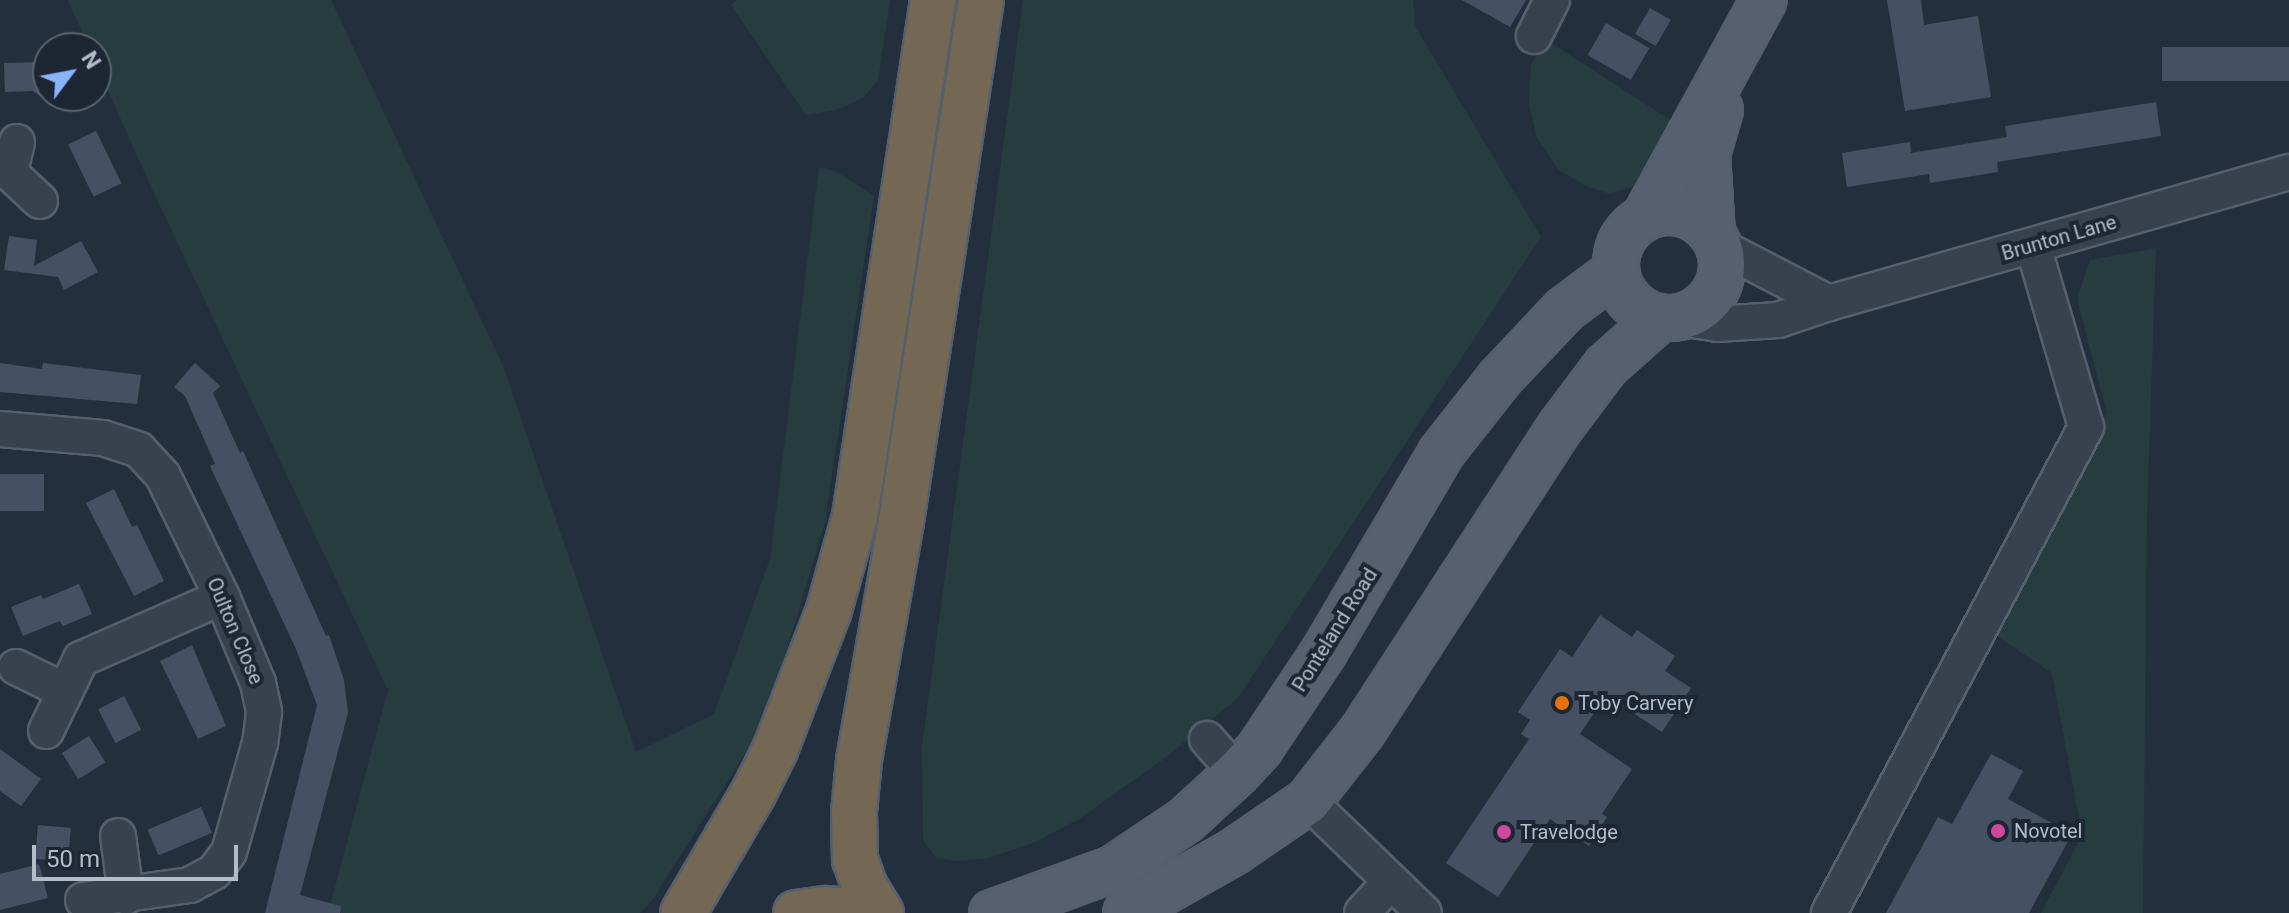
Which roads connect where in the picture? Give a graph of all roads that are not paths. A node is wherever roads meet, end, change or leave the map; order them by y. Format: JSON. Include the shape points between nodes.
{"nodes":[{"id":1,"x":933,"y":0,"type":"edge"},
{"id":2,"x":981,"y":0,"type":"edge"},
{"id":3,"x":1552,"y":0,"type":"edge"},
{"id":4,"x":1764,"y":0,"type":"edge"},
{"id":5,"x":1534,"y":36,"type":"dead end"},
{"id":6,"x":1733,"y":61,"type":"junction"},
{"id":7,"x":9,"y":162,"type":"edge"},
{"id":8,"x":2289,"y":172,"type":"edge"},
{"id":9,"x":40,"y":201,"type":"dead end"},
{"id":10,"x":1645,"y":217,"type":"junction"},
{"id":11,"x":1716,"y":240,"type":"junction"},
{"id":12,"x":2033,"y":246,"type":"junction"},
{"id":13,"x":1616,"y":271,"type":"junction"},
{"id":14,"x":1829,"y":303,"type":"junction"},
{"id":15,"x":1670,"y":318,"type":"junction"},
{"id":16,"x":0,"y":429,"type":"edge"},
{"id":17,"x":222,"y":597,"type":"junction"},
{"id":18,"x":16,"y":667,"type":"dead end"},
{"id":19,"x":65,"y":691,"type":"junction"},
{"id":20,"x":46,"y":731,"type":"dead end"},
{"id":21,"x":1207,"y":739,"type":"dead end"},
{"id":22,"x":1237,"y":773,"type":"junction"},
{"id":23,"x":1308,"y":801,"type":"junction"},
{"id":24,"x":118,"y":836,"type":"dead end"},
{"id":25,"x":1391,"y":881,"type":"junction"},
{"id":26,"x":126,"y":896,"type":"junction"},
{"id":27,"x":83,"y":900,"type":"dead end"},
{"id":28,"x":683,"y":913,"type":"edge"},
{"id":29,"x":796,"y":913,"type":"edge"},
{"id":30,"x":873,"y":913,"type":"edge"},
{"id":31,"x":881,"y":913,"type":"edge"},
{"id":32,"x":992,"y":913,"type":"edge"},
{"id":33,"x":1126,"y":913,"type":"edge"},
{"id":34,"x":1362,"y":913,"type":"edge"},
{"id":35,"x":1424,"y":913,"type":"edge"},
{"id":36,"x":1829,"y":913,"type":"edge"}],
"edges":[{"from":1,"to":28,"type":"highway","via":[[855,516],[829,610],[775,750]]},
{"from":2,"to":31,"type":"highway","via":[[859,760],[855,860]]},
{"from":3,"to":5,"type":"street"},
{"from":4,"to":6,"type":"main road"},
{"from":6,"to":10,"type":"main road"},
{"from":6,"to":11,"type":"main road","via":[[1707,154]]},
{"from":7,"to":9,"type":"street"},
{"from":8,"to":12,"type":"street","name":"Brunton Lane"},
{"from":10,"to":11,"type":"main road","via":[[1669,211],[1694,217]]},
{"from":10,"to":13,"type":"main road","via":[[1628,231],[1618,250]]},
{"from":11,"to":14,"type":"street"},
{"from":11,"to":15,"type":"main road","via":[[1719,285],[1704,306]]},
{"from":12,"to":14,"type":"street","name":"Brunton Lane"},
{"from":12,"to":36,"type":"street","via":[[2086,427]]},
{"from":13,"to":15,"type":"main road","via":[[1623,293],[1639,310]]},
{"from":13,"to":22,"type":"main road","name":"Ponteland Road","via":[[1564,310],[1500,378],[1441,453],[1324,652],[1260,748]]},
{"from":14,"to":15,"type":"street","name":"Brunton Lane","via":[[1778,320],[1717,324]]},
{"from":15,"to":23,"type":"main road","via":[[1606,366],[1561,426],[1362,732]]},
{"from":16,"to":17,"type":"street","name":"Oulton Close","via":[[103,438],[139,450],[163,476]]},
{"from":17,"to":19,"type":"street","via":[[81,659]]},
{"from":17,"to":26,"type":"street","name":"Oulton Close","via":[[258,683],[264,712],[229,852],[214,872],[190,885]]},
{"from":18,"to":19,"type":"street"},
{"from":19,"to":20,"type":"street"},
{"from":21,"to":22,"type":"street"},
{"from":22,"to":32,"type":"main road","name":"Ponteland Road","via":[[1186,820],[1113,869]]},
{"from":23,"to":25,"type":"street"},
{"from":23,"to":33,"type":"main road","via":[[1235,851]]},
{"from":24,"to":26,"type":"street"},
{"from":25,"to":34,"type":"street"},
{"from":25,"to":35,"type":"street"},
{"from":26,"to":27,"type":"street","name":"Oulton Close"},
{"from":29,"to":30,"type":"highway"}]}
